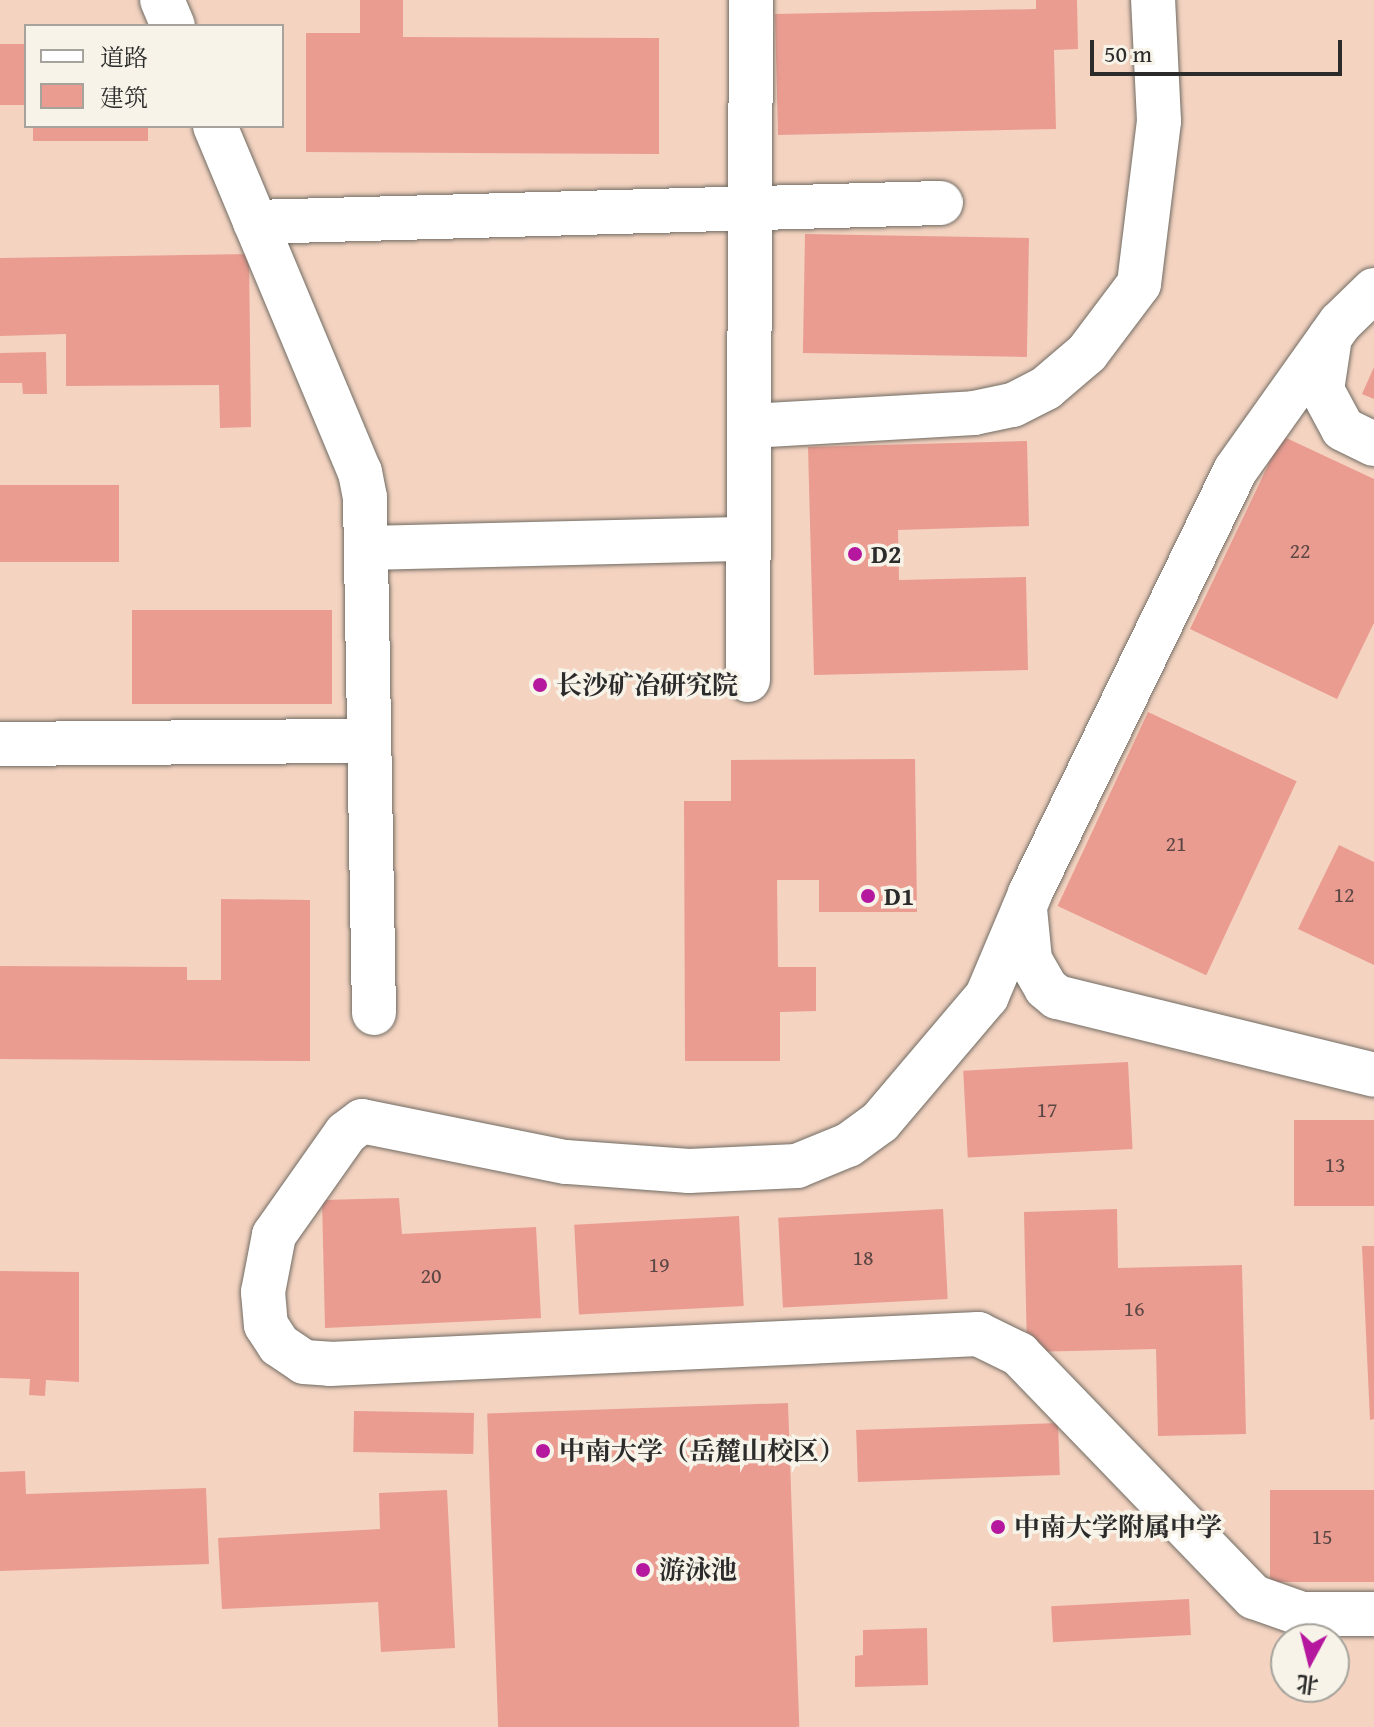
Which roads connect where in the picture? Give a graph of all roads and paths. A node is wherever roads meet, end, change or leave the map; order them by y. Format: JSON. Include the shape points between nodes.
{"nodes":[{"id":1,"x":162,"y":0,"type":"edge"},
{"id":2,"x":751,"y":0,"type":"edge"},
{"id":3,"x":1153,"y":0,"type":"edge"},
{"id":4,"x":172,"y":24,"type":"edge"},
{"id":5,"x":216,"y":128,"type":"edge"},
{"id":6,"x":941,"y":203,"type":"dead end"},
{"id":7,"x":754,"y":208,"type":"junction"},
{"id":8,"x":255,"y":222,"type":"junction"},
{"id":9,"x":1374,"y":290,"type":"edge"},
{"id":10,"x":1330,"y":337,"type":"junction"},
{"id":11,"x":750,"y":426,"type":"junction"},
{"id":12,"x":1261,"y":431,"type":"junction"},
{"id":13,"x":1359,"y":437,"type":"edge"},
{"id":14,"x":748,"y":539,"type":"junction"},
{"id":15,"x":368,"y":548,"type":"junction"},
{"id":16,"x":748,"y":680,"type":"dead end"},
{"id":17,"x":366,"y":741,"type":"junction"},
{"id":18,"x":0,"y":744,"type":"edge"},
{"id":19,"x":1025,"y":907,"type":"junction"},
{"id":20,"x":1057,"y":997,"type":"junction"},
{"id":21,"x":374,"y":1013,"type":"dead end"},
{"id":22,"x":962,"y":1031,"type":"junction"},
{"id":23,"x":1374,"y":1075,"type":"edge"},
{"id":24,"x":1374,"y":1614,"type":"edge"}],
"edges":[{"from":1,"to":4,"type":"street"},
{"from":2,"to":7,"type":"street"},
{"from":3,"to":11,"type":"street","via":[[1159,121],[1139,284],[1087,353],[1046,388],[1013,405],[974,413]]},
{"from":5,"to":8,"type":"street"},
{"from":6,"to":7,"type":"street"},
{"from":7,"to":8,"type":"street"},
{"from":7,"to":11,"type":"street"},
{"from":8,"to":15,"type":"street","via":[[360,472]]},
{"from":9,"to":10,"type":"street"},
{"from":10,"to":12,"type":"street"},
{"from":10,"to":13,"type":"street","via":[[1322,390]]},
{"from":11,"to":14,"type":"street"},
{"from":12,"to":13,"type":"street","via":[[1281,419],[1304,416]]},
{"from":12,"to":19,"type":"street","via":[[1167,606]]},
{"from":14,"to":15,"type":"street"},
{"from":14,"to":16,"type":"street"},
{"from":15,"to":17,"type":"street"},
{"from":17,"to":18,"type":"street"},
{"from":17,"to":21,"type":"street"},
{"from":19,"to":20,"type":"street","via":[[1030,960]]},
{"from":19,"to":22,"type":"street","via":[[987,996]]},
{"from":20,"to":22,"type":"street","via":[[997,1009]]},
{"from":20,"to":23,"type":"street"},
{"from":22,"to":24,"type":"street","via":[[880,1122],[848,1145],[797,1166],[626,1170],[362,1121],[346,1133],[274,1235],[265,1261],[266,1325],[279,1345],[304,1362],[330,1364],[978,1334],[1019,1354],[1254,1597],[1302,1614]]}]}
